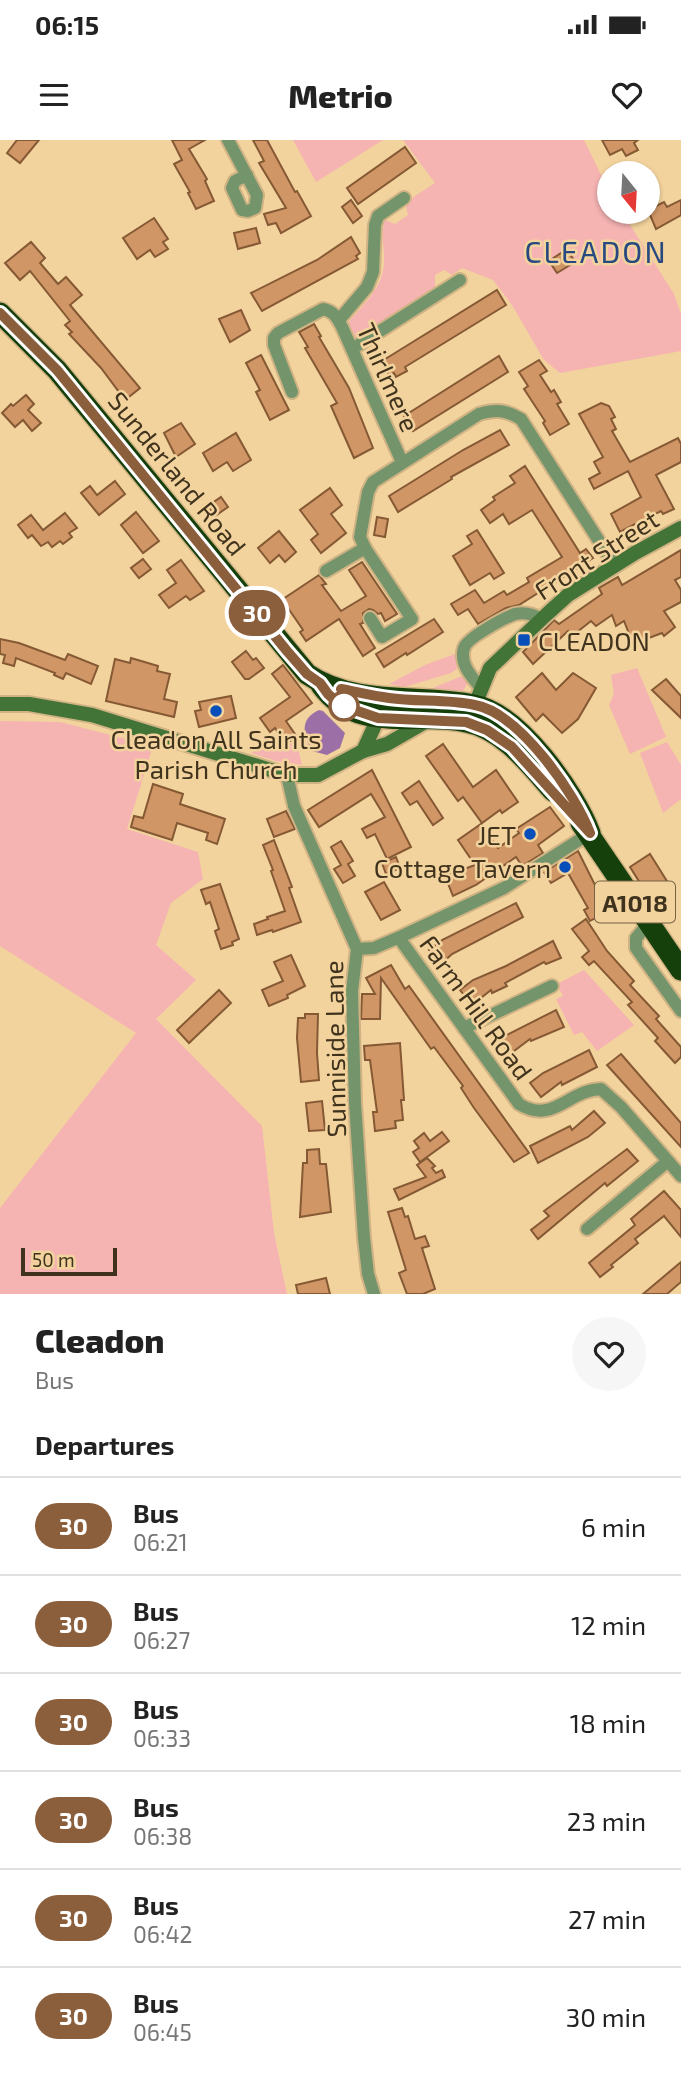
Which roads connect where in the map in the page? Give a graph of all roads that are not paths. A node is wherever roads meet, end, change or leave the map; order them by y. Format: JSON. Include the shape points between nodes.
{"nodes":[{"id":1,"x":228,"y":140,"type":"edge"},
{"id":2,"x":247,"y":175,"type":"dead end"},
{"id":3,"x":399,"y":206,"type":"dead end"},
{"id":4,"x":451,"y":281,"type":"dead end"},
{"id":5,"x":0,"y":313,"type":"edge"},
{"id":6,"x":339,"y":320,"type":"junction"},
{"id":7,"x":352,"y":349,"type":"junction"},
{"id":8,"x":292,"y":392,"type":"dead end"},
{"id":9,"x":402,"y":462,"type":"junction"},
{"id":10,"x":681,"y":528,"type":"edge"},
{"id":11,"x":365,"y":548,"type":"junction"},
{"id":12,"x":615,"y":566,"type":"junction"},
{"id":13,"x":326,"y":571,"type":"dead end"},
{"id":14,"x":370,"y":618,"type":"dead end"},
{"id":15,"x":541,"y":619,"type":"junction"},
{"id":16,"x":314,"y":679,"type":"junction"},
{"id":17,"x":388,"y":698,"type":"junction"},
{"id":18,"x":0,"y":704,"type":"edge"},
{"id":19,"x":475,"y":705,"type":"junction"},
{"id":20,"x":378,"y":718,"type":"junction"},
{"id":21,"x":428,"y":720,"type":"junction"},
{"id":22,"x":363,"y":751,"type":"junction"},
{"id":23,"x":287,"y":775,"type":"junction"},
{"id":24,"x":590,"y":833,"type":"junction"},
{"id":25,"x":649,"y":923,"type":"junction"},
{"id":26,"x":399,"y":937,"type":"junction"},
{"id":27,"x":356,"y":949,"type":"junction"},
{"id":28,"x":679,"y":964,"type":"edge"},
{"id":29,"x":551,"y":986,"type":"dead end"},
{"id":30,"x":681,"y":1012,"type":"edge"},
{"id":31,"x":464,"y":1028,"type":"junction"},
{"id":32,"x":668,"y":1161,"type":"junction"},
{"id":33,"x":681,"y":1176,"type":"edge"},
{"id":34,"x":587,"y":1229,"type":"dead end"},
{"id":35,"x":374,"y":1294,"type":"edge"}],
"edges":[{"from":1,"to":2,"type":"street"},
{"from":3,"to":6,"type":"street","via":[[378,216],[373,272],[367,287]]},
{"from":4,"to":7,"type":"street"},
{"from":5,"to":16,"type":"highway","name":"Sunderland Road","number":"A1018","via":[[57,370]]},
{"from":6,"to":7,"type":"street","name":"Thirlmere"},
{"from":6,"to":8,"type":"street","name":"Thirlmere","via":[[323,309],[274,338]]},
{"from":7,"to":9,"type":"street","name":"Thirlmere"},
{"from":9,"to":11,"type":"street","via":[[373,482],[368,492],[360,537]]},
{"from":9,"to":12,"type":"street","via":[[479,414],[509,412],[530,432]]},
{"from":10,"to":12,"type":"street","name":"Front Street"},
{"from":11,"to":13,"type":"street"},
{"from":11,"to":14,"type":"street","via":[[412,619],[382,637]]},
{"from":12,"to":15,"type":"street","name":"Front Street","via":[[568,595]]},
{"from":15,"to":19,"type":"street","name":"Front Street","via":[[490,668]]},
{"from":15,"to":19,"type":"street","via":[[516,614],[469,640],[464,662]]},
{"from":16,"to":17,"type":"highway","number":"A1018"},
{"from":16,"to":20,"type":"highway","number":"A1018","via":[[340,705]]},
{"from":17,"to":19,"type":"highway","number":"A1018"},
{"from":17,"to":20,"type":"street"},
{"from":18,"to":23,"type":"street","via":[[92,715]]},
{"from":19,"to":21,"type":"highway","number":"A1018"},
{"from":19,"to":24,"type":"highway","number":"A1018","via":[[487,730],[512,747]]},
{"from":20,"to":21,"type":"highway","number":"A1018"},
{"from":20,"to":22,"type":"street"},
{"from":21,"to":22,"type":"street","via":[[387,744]]},
{"from":22,"to":23,"type":"street","via":[[318,775]]},
{"from":23,"to":27,"type":"street","name":"Sunniside Lane","via":[[294,806]]},
{"from":24,"to":25,"type":"highway","number":"A1018"},
{"from":24,"to":26,"type":"street","via":[[504,888]]},
{"from":25,"to":28,"type":"highway","number":"A1018"},
{"from":25,"to":30,"type":"street","via":[[636,938],[636,948]]},
{"from":26,"to":27,"type":"street","via":[[374,948]]},
{"from":26,"to":31,"type":"street","name":"Farm Hill Road"},
{"from":27,"to":35,"type":"street","name":"Sunniside Lane","via":[[354,1077],[364,1238]]},
{"from":29,"to":31,"type":"street"},
{"from":31,"to":32,"type":"street","name":"Farm Hill Road","via":[[519,1104],[548,1111],[589,1090],[601,1089]]},
{"from":32,"to":33,"type":"street","name":"Farm Hill Road"},
{"from":32,"to":34,"type":"street"}]}
